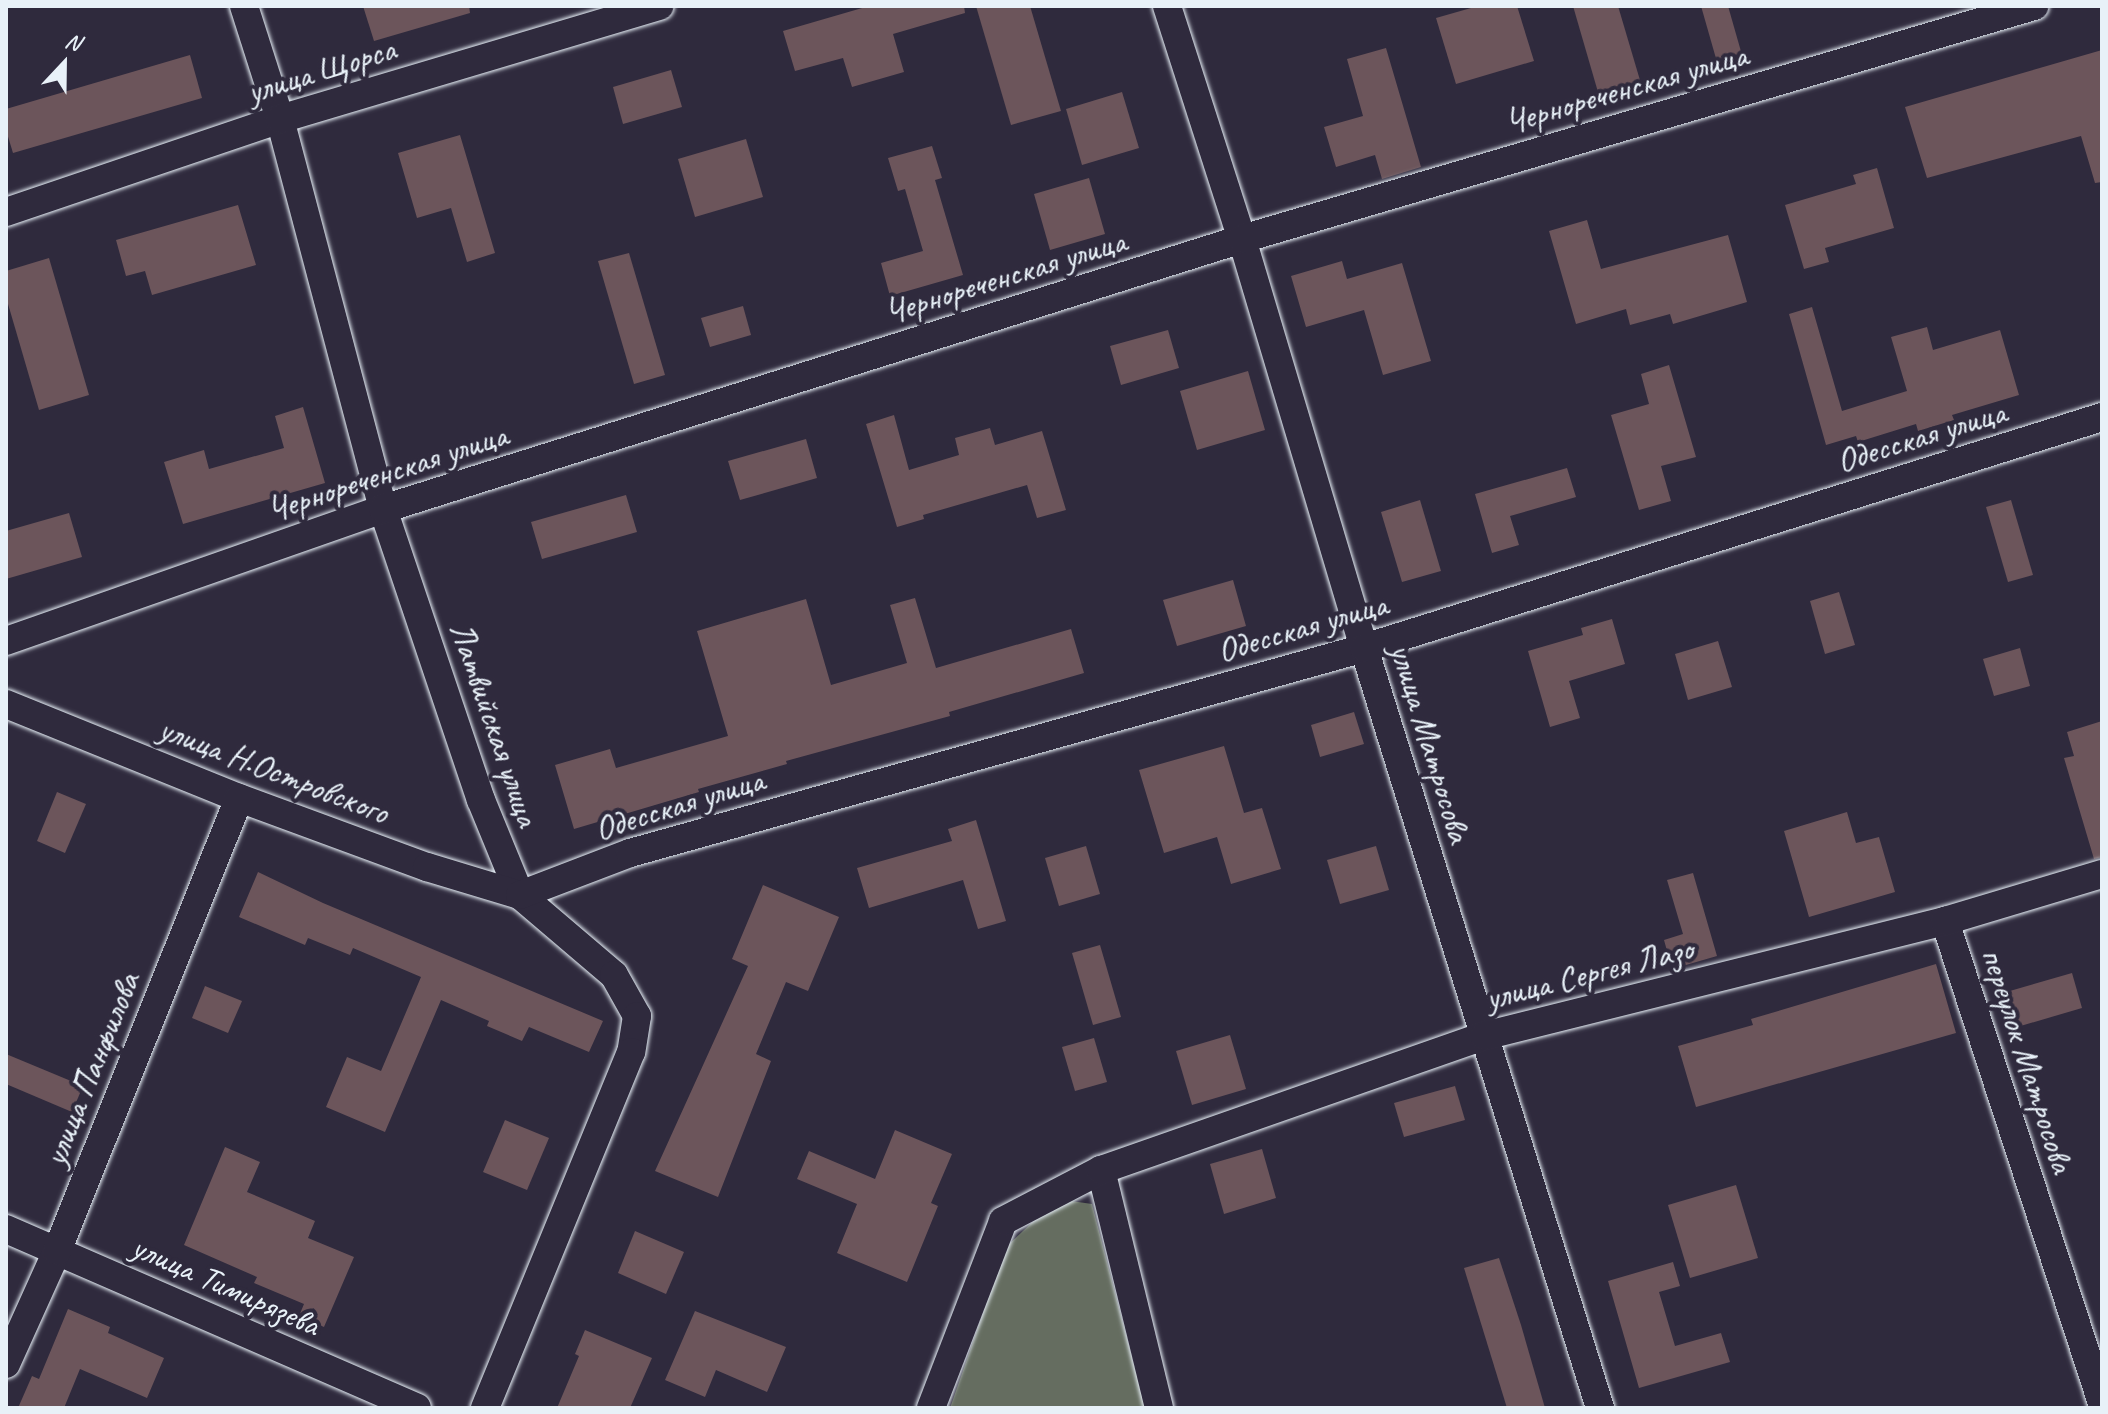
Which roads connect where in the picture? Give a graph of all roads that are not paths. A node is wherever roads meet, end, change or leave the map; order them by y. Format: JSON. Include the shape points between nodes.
{"nodes":[{"id":1,"x":244,"y":6,"type":"edge"},
{"id":2,"x":660,"y":6,"type":"edge"},
{"id":3,"x":1167,"y":6,"type":"edge"},
{"id":4,"x":2034,"y":6,"type":"edge"},
{"id":5,"x":280,"y":119,"type":"junction"},
{"id":6,"x":6,"y":212,"type":"edge"},
{"id":7,"x":1242,"y":239,"type":"junction"},
{"id":8,"x":2102,"y":417,"type":"edge"},
{"id":9,"x":383,"y":509,"type":"junction"},
{"id":10,"x":6,"y":641,"type":"edge"},
{"id":11,"x":1364,"y":648,"type":"junction"},
{"id":12,"x":6,"y":704,"type":"edge"},
{"id":13,"x":239,"y":798,"type":"junction"},
{"id":14,"x":2102,"y":874,"type":"edge"},
{"id":15,"x":520,"y":895,"type":"junction"},
{"id":16,"x":1945,"y":921,"type":"junction"},
{"id":17,"x":1484,"y":1036,"type":"junction"},
{"id":18,"x":1101,"y":1170,"type":"junction"},
{"id":19,"x":6,"y":1229,"type":"edge"},
{"id":20,"x":57,"y":1251,"type":"junction"},
{"id":21,"x":6,"y":1364,"type":"edge"},
{"id":22,"x":2102,"y":1403,"type":"edge"},
{"id":23,"x":417,"y":1408,"type":"edge"},
{"id":24,"x":485,"y":1408,"type":"edge"},
{"id":25,"x":931,"y":1408,"type":"edge"},
{"id":26,"x":1159,"y":1408,"type":"edge"},
{"id":27,"x":1600,"y":1408,"type":"edge"}],
"edges":[{"from":1,"to":5,"type":"street","name":"Латвийская улица"},
{"from":2,"to":5,"type":"street","name":"улица Щорса"},
{"from":3,"to":7,"type":"street","name":"улица Матросова"},
{"from":4,"to":7,"type":"street","name":"Чернореченская улица"},
{"from":5,"to":6,"type":"street","name":"улица Щорса"},
{"from":5,"to":9,"type":"street","name":"Латвийская улица"},
{"from":7,"to":9,"type":"street","name":"Чернореченская улица"},
{"from":7,"to":11,"type":"street","name":"улица Матросова"},
{"from":8,"to":11,"type":"street","name":"Одесская улица"},
{"from":9,"to":10,"type":"street","name":"Чернореченская улица"},
{"from":9,"to":15,"type":"street","name":"Латвийская улица","via":[[481,800]]},
{"from":11,"to":15,"type":"street","name":"Одесская улица","via":[[630,853]]},
{"from":11,"to":17,"type":"street","name":"улица Матросова"},
{"from":12,"to":13,"type":"street","name":"улица Н.Островского"},
{"from":13,"to":15,"type":"street","name":"улица Н.Островского"},
{"from":13,"to":20,"type":"street","name":"улица Панфилова"},
{"from":14,"to":16,"type":"street","name":"улица Сергея Лазо"},
{"from":15,"to":24,"type":"street","name":"Латвийская улица","via":[[614,975],[637,1016],[631,1052]]},
{"from":16,"to":17,"type":"street","name":"улица Сергея Лазо"},
{"from":16,"to":22,"type":"street","name":"переулок Матросова"},
{"from":17,"to":18,"type":"street","name":"улица Сергея Лазо"},
{"from":17,"to":27,"type":"street","name":"улица Матросова"},
{"from":18,"to":25,"type":"street","name":"улица Сергея Лазо","via":[[1003,1221]]},
{"from":18,"to":26,"type":"street"},
{"from":19,"to":20,"type":"street","name":"улица Тимирязева"},
{"from":20,"to":21,"type":"street","name":"улица Панфилова"},
{"from":20,"to":23,"type":"street","name":"улица Тимирязева"}]}
